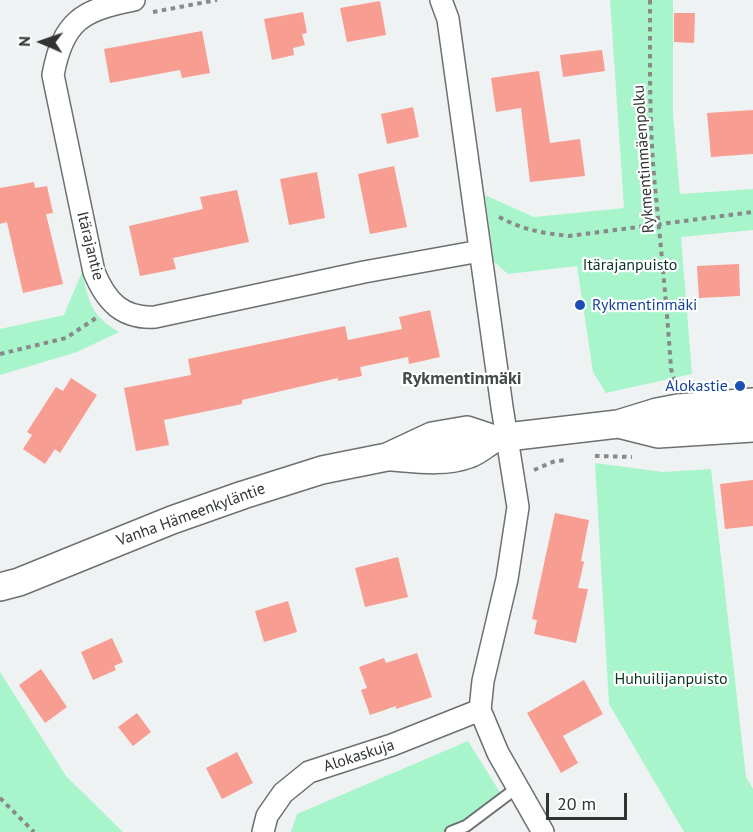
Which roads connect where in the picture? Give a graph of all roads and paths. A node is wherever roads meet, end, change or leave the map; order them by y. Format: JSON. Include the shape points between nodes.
{"nodes":[{"id":1,"x":134,"y":0,"type":"edge"},
{"id":2,"x":218,"y":0,"type":"edge"},
{"id":3,"x":441,"y":0,"type":"edge"},
{"id":4,"x":650,"y":0,"type":"edge"},
{"id":5,"x":152,"y":12,"type":"dead end"},
{"id":6,"x":753,"y":212,"type":"edge"},
{"id":7,"x":494,"y":214,"type":"dead end"},
{"id":8,"x":660,"y":224,"type":"junction"},
{"id":9,"x":480,"y":251,"type":"junction"},
{"id":10,"x":94,"y":321,"type":"dead end"},
{"id":11,"x":0,"y":354,"type":"edge"},
{"id":12,"x":676,"y":387,"type":"dead end"},
{"id":13,"x":753,"y":402,"type":"edge"},
{"id":14,"x":618,"y":424,"type":"junction"},
{"id":15,"x":753,"y":428,"type":"edge"},
{"id":16,"x":501,"y":438,"type":"junction"},
{"id":17,"x":592,"y":456,"type":"dead end"},
{"id":18,"x":638,"y":457,"type":"dead end"},
{"id":19,"x":574,"y":459,"type":"dead end"},
{"id":20,"x":513,"y":472,"type":"junction"},
{"id":21,"x":0,"y":588,"type":"edge"},
{"id":22,"x":480,"y":710,"type":"junction"},
{"id":23,"x":518,"y":787,"type":"junction"},
{"id":24,"x":0,"y":798,"type":"edge"},
{"id":25,"x":34,"y":832,"type":"edge"},
{"id":26,"x":263,"y":832,"type":"edge"},
{"id":27,"x":451,"y":832,"type":"edge"},
{"id":28,"x":543,"y":832,"type":"edge"}],
"edges":[{"from":1,"to":9,"type":"street","name":"Itärajantie","via":[[92,11],[77,20],[57,50],[53,75],[94,272],[110,302],[142,318],[155,317]]},
{"from":2,"to":5,"type":"path"},
{"from":3,"to":9,"type":"street","via":[[448,19]]},
{"from":4,"to":8,"type":"path","name":"Rykmentinmäenpolku","via":[[650,94]]},
{"from":6,"to":8,"type":"path"},
{"from":7,"to":8,"type":"path","via":[[538,233],[569,236]]},
{"from":8,"to":12,"type":"path","name":"Rykmentinmäenpolku","via":[[671,369]]},
{"from":9,"to":16,"type":"street"},
{"from":10,"to":11,"type":"path","via":[[66,338]]},
{"from":13,"to":14,"type":"street","name":"Vanha Hämeenkyläntie","via":[[678,408]]},
{"from":14,"to":15,"type":"street","name":"Vanha Hämeenkyläntie","via":[[657,434]]},
{"from":14,"to":16,"type":"street","name":"Vanha Hämeenkyläntie"},
{"from":16,"to":20,"type":"street"},
{"from":16,"to":21,"type":"street","name":"Vanha Hämeenkyläntie","via":[[470,454],[454,457],[387,457],[322,470],[172,520]]},
{"from":17,"to":18,"type":"path"},
{"from":19,"to":20,"type":"path"},
{"from":20,"to":22,"type":"street","via":[[519,507]]},
{"from":22,"to":23,"type":"street"},
{"from":22,"to":26,"type":"street","name":"Alokaskuja","via":[[392,746],[309,772],[267,816]]},
{"from":23,"to":27,"type":"lane","via":[[466,826]]},
{"from":23,"to":28,"type":"street"},
{"from":24,"to":25,"type":"path"}]}
